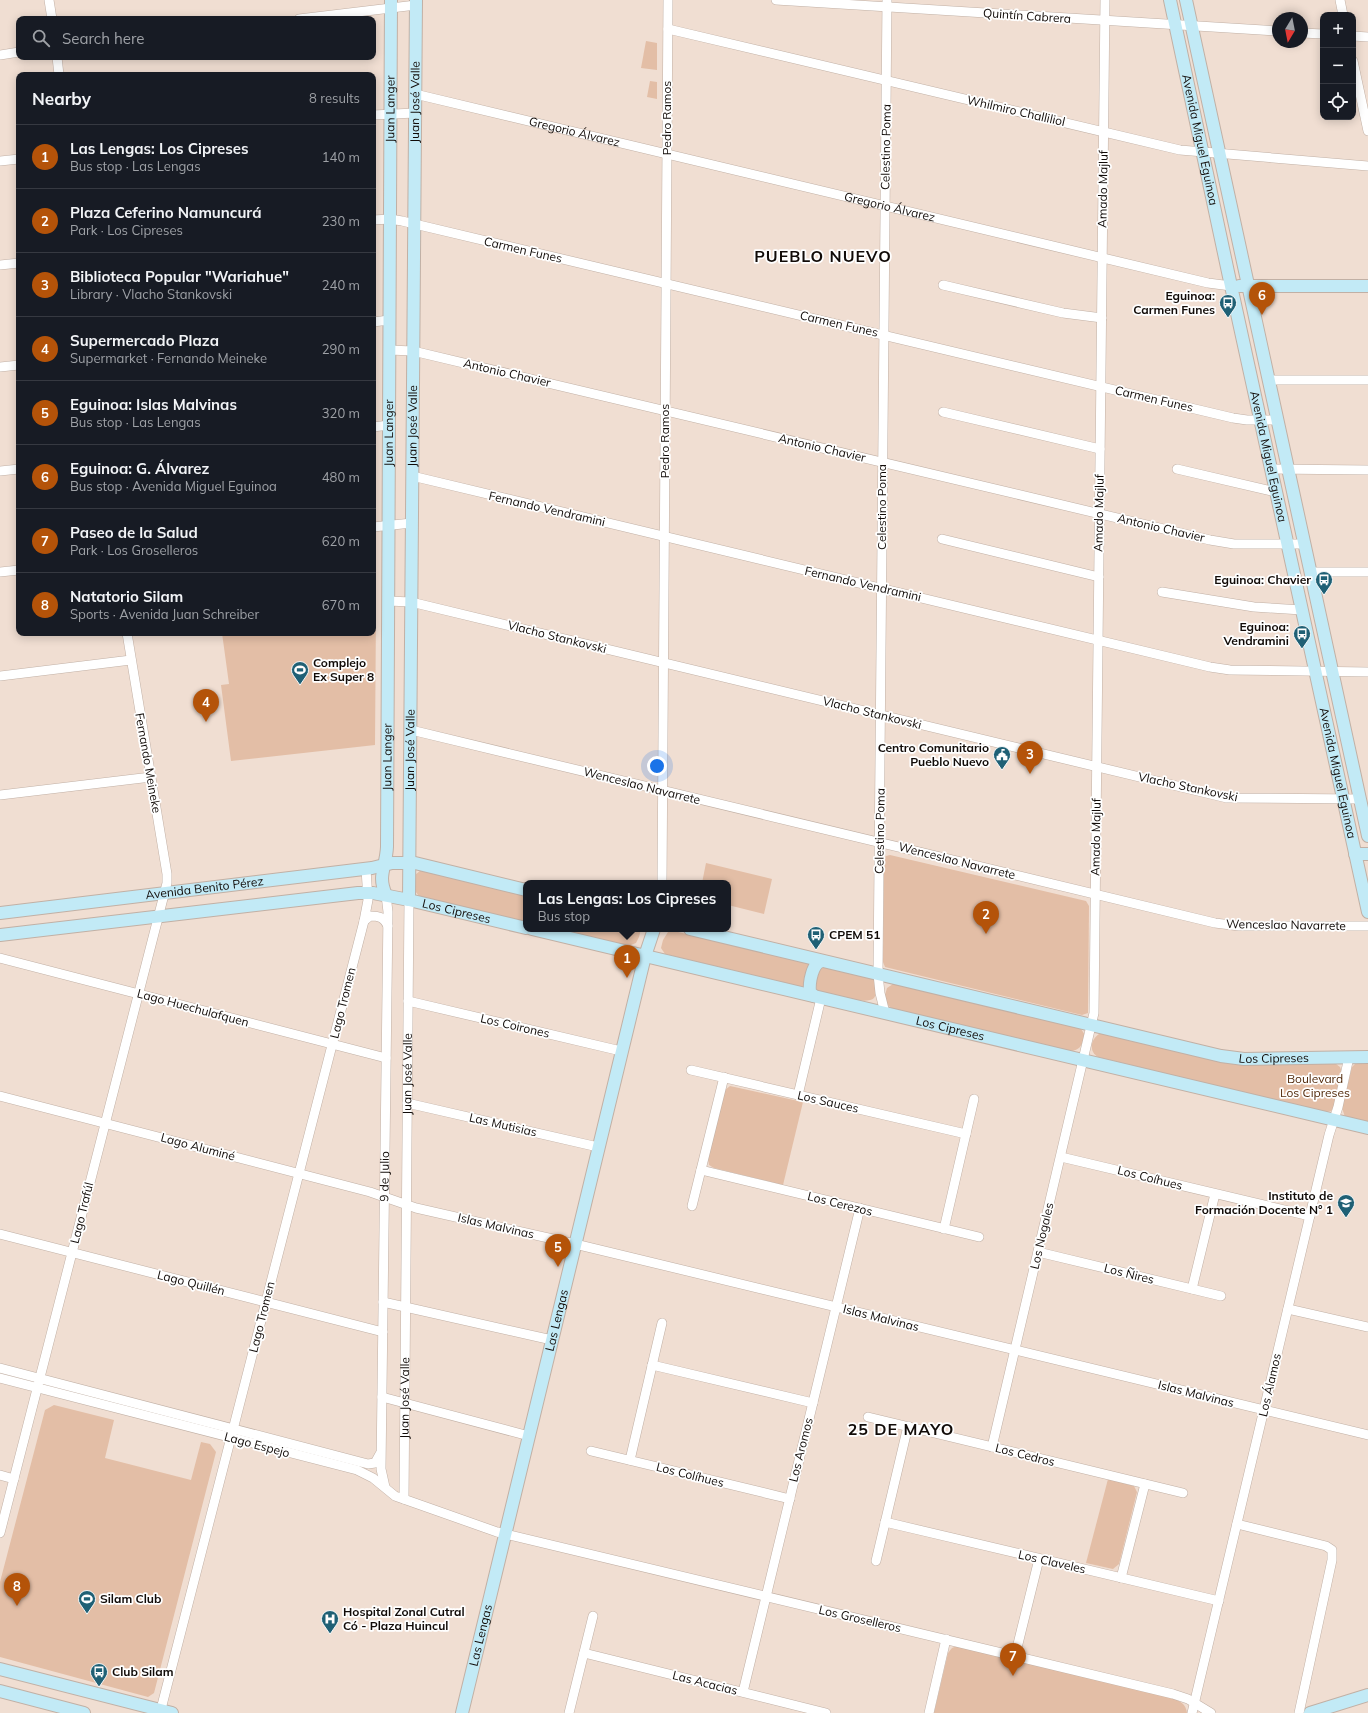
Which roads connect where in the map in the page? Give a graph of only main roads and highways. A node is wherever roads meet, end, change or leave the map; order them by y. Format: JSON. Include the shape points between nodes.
{"nodes":[{"id":1,"x":1170,"y":0,"type":"edge"},
{"id":2,"x":1186,"y":0,"type":"edge"},
{"id":3,"x":416,"y":3,"type":"edge"},
{"id":4,"x":391,"y":4,"type":"edge"},
{"id":5,"x":1231,"y":286,"type":"junction"},
{"id":6,"x":1247,"y":286,"type":"junction"},
{"id":7,"x":1368,"y":286,"type":"edge"},
{"id":8,"x":1368,"y":836,"type":"edge"},
{"id":9,"x":1355,"y":854,"type":"junction"},
{"id":10,"x":1368,"y":854,"type":"edge"},
{"id":11,"x":409,"y":863,"type":"junction"},
{"id":12,"x":385,"y":865,"type":"junction"},
{"id":13,"x":1363,"y":869,"type":"edge"},
{"id":14,"x":523,"y":889,"type":"edge"},
{"id":15,"x":386,"y":896,"type":"junction"},
{"id":16,"x":409,"y":900,"type":"junction"},
{"id":17,"x":1368,"y":912,"type":"edge"},
{"id":18,"x":0,"y":913,"type":"edge"},
{"id":19,"x":523,"y":927,"type":"edge"},
{"id":20,"x":544,"y":932,"type":"edge"},
{"id":21,"x":653,"y":932,"type":"edge"},
{"id":22,"x":702,"y":932,"type":"edge"},
{"id":23,"x":0,"y":936,"type":"edge"},
{"id":24,"x":644,"y":956,"type":"junction"},
{"id":25,"x":822,"y":961,"type":"junction"},
{"id":26,"x":818,"y":997,"type":"junction"},
{"id":27,"x":1368,"y":1057,"type":"edge"},
{"id":28,"x":1368,"y":1128,"type":"edge"},
{"id":29,"x":0,"y":1668,"type":"edge"},
{"id":30,"x":0,"y":1691,"type":"edge"},
{"id":31,"x":1368,"y":1695,"type":"edge"},
{"id":32,"x":164,"y":1712,"type":"edge"},
{"id":33,"x":84,"y":1713,"type":"edge"},
{"id":34,"x":462,"y":1713,"type":"edge"},
{"id":35,"x":1310,"y":1713,"type":"edge"}],
"edges":[{"from":1,"to":5,"type":"main road","name":"Avenida Miguel Eguinoa"},
{"from":2,"to":6,"type":"main road","name":"Avenida Miguel Eguinoa"},
{"from":3,"to":11,"type":"main road","name":"Juan José Valle"},
{"from":4,"to":12,"type":"main road","name":"Juan Langer","via":[[391,113],[396,220],[389,320]]},
{"from":5,"to":6,"type":"main road","name":"Gregorio Álvarez"},
{"from":5,"to":9,"type":"main road","name":"Avenida Miguel Eguinoa"},
{"from":6,"to":7,"type":"main road","name":"Gregorio Álvarez"},
{"from":6,"to":8,"type":"main road","name":"Avenida Miguel Eguinoa"},
{"from":9,"to":10,"type":"main road"},
{"from":9,"to":13,"type":"main road","name":"Avenida Miguel Eguinoa"},
{"from":11,"to":12,"type":"main road","name":"Avenida Benito Pérez"},
{"from":11,"to":14,"type":"main road"},
{"from":11,"to":16,"type":"main road","name":"Juan José Valle"},
{"from":12,"to":15,"type":"main road","name":"9 de Julio","via":[[381,881]]},
{"from":12,"to":18,"type":"main road","name":"Avenida Benito Pérez"},
{"from":13,"to":17,"type":"main road","name":"Avenida Miguel Eguinoa"},
{"from":15,"to":16,"type":"main road","name":"Los Cipreses"},
{"from":15,"to":23,"type":"main road","name":"Avenida Benito Pérez","via":[[353,893]]},
{"from":16,"to":19,"type":"main road","name":"Los Cipreses"},
{"from":20,"to":24,"type":"main road","name":"Los Cipreses"},
{"from":21,"to":24,"type":"main road","name":"Las Lengas"},
{"from":22,"to":25,"type":"main road","name":"Los Cipreses"},
{"from":24,"to":26,"type":"main road","name":"Los Cipreses"},
{"from":24,"to":34,"type":"main road","name":"Las Lengas"},
{"from":25,"to":26,"type":"main road","via":[[815,966],[810,986],[810,992]]},
{"from":25,"to":27,"type":"main road","name":"Los Cipreses","via":[[1227,1057]]},
{"from":26,"to":28,"type":"main road","name":"Los Cipreses"},
{"from":29,"to":32,"type":"main road"},
{"from":30,"to":33,"type":"main road"},
{"from":31,"to":35,"type":"main road"}]}
